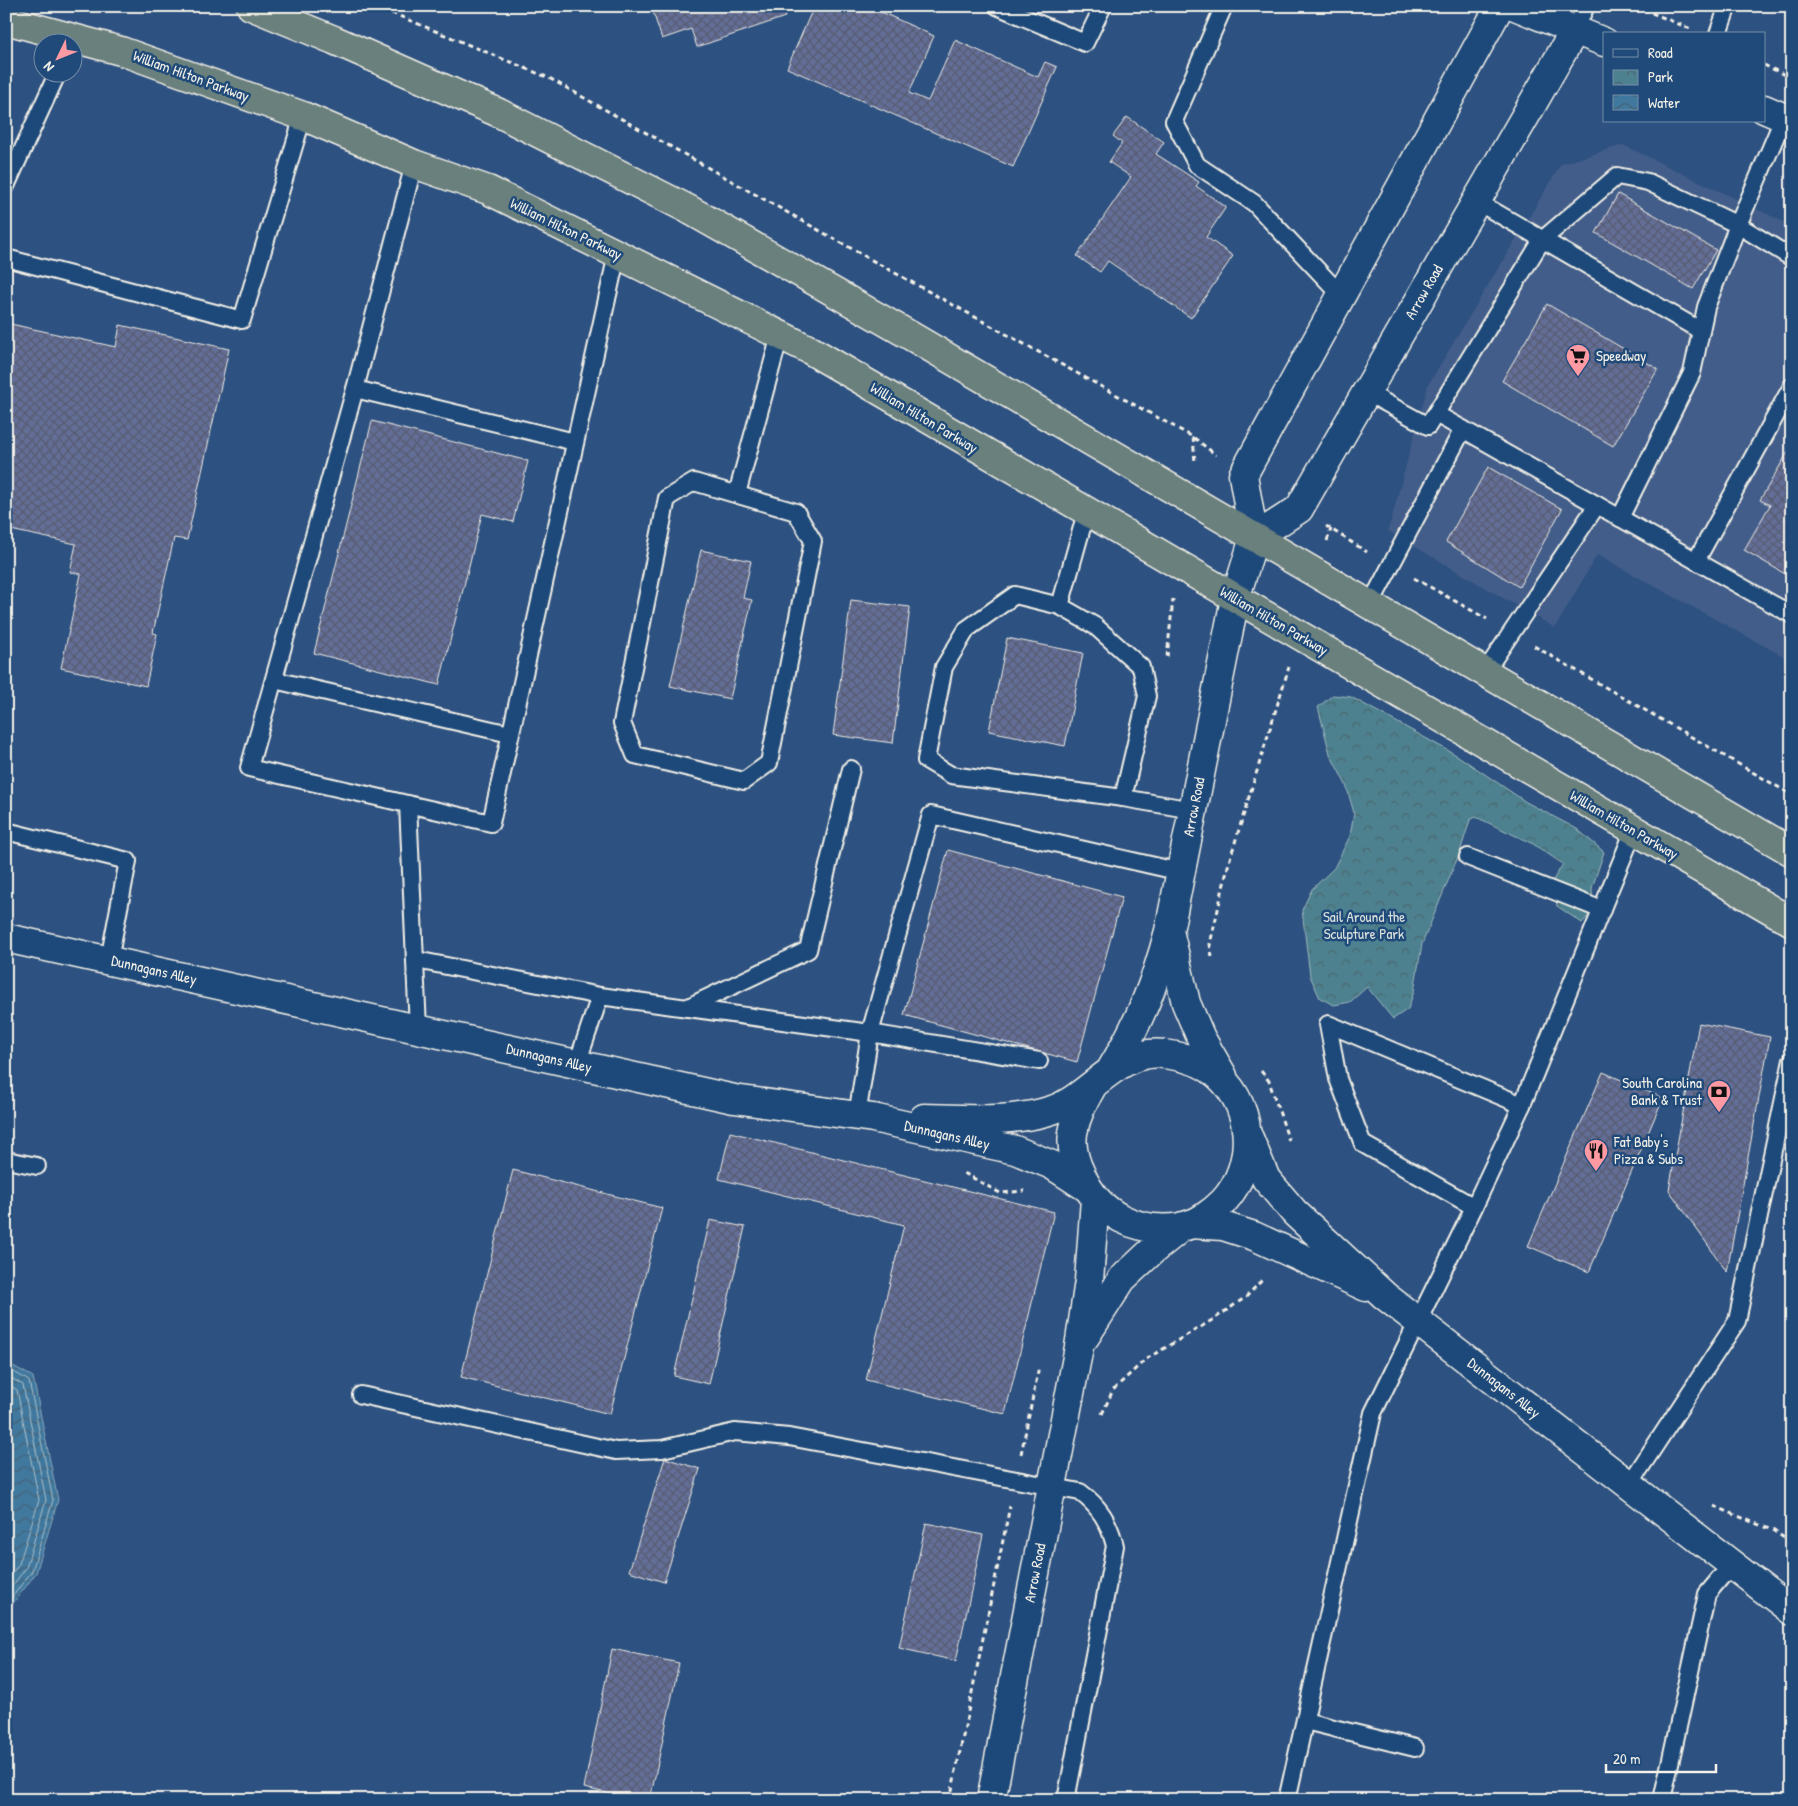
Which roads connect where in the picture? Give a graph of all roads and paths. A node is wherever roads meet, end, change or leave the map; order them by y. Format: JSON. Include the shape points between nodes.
{"nodes":[{"id":1,"x":252,"y":6,"type":"edge"},
{"id":2,"x":375,"y":6,"type":"edge"},
{"id":3,"x":997,"y":6,"type":"edge"},
{"id":4,"x":1103,"y":6,"type":"edge"},
{"id":5,"x":1224,"y":6,"type":"edge"},
{"id":6,"x":1500,"y":6,"type":"edge"},
{"id":7,"x":1515,"y":6,"type":"edge"},
{"id":8,"x":1635,"y":6,"type":"edge"},
{"id":9,"x":1725,"y":6,"type":"edge"},
{"id":10,"x":1580,"y":18,"type":"edge"},
{"id":11,"x":6,"y":20,"type":"edge"},
{"id":12,"x":1692,"y":30,"type":"dead end"},
{"id":13,"x":44,"y":32,"type":"edge"},
{"id":14,"x":1719,"y":32,"type":"edge"},
{"id":15,"x":1603,"y":41,"type":"edge"},
{"id":16,"x":82,"y":43,"type":"edge"},
{"id":17,"x":1766,"y":66,"type":"edge"},
{"id":18,"x":1792,"y":78,"type":"edge"},
{"id":19,"x":53,"y":82,"type":"edge"},
{"id":20,"x":303,"y":116,"type":"junction"},
{"id":21,"x":1780,"y":116,"type":"edge"},
{"id":22,"x":414,"y":164,"type":"junction"},
{"id":23,"x":6,"y":186,"type":"edge"},
{"id":24,"x":1476,"y":201,"type":"junction"},
{"id":25,"x":1738,"y":225,"type":"junction"},
{"id":26,"x":1542,"y":240,"type":"junction"},
{"id":27,"x":617,"y":254,"type":"junction"},
{"id":28,"x":6,"y":258,"type":"edge"},
{"id":29,"x":1792,"y":258,"type":"edge"},
{"id":30,"x":1341,"y":296,"type":"junction"},
{"id":31,"x":1701,"y":331,"type":"junction"},
{"id":32,"x":780,"y":335,"type":"junction"},
{"id":33,"x":1792,"y":386,"type":"edge"},
{"id":34,"x":355,"y":389,"type":"junction"},
{"id":35,"x":1366,"y":392,"type":"junction"},
{"id":36,"x":1436,"y":414,"type":"junction"},
{"id":37,"x":1463,"y":430,"type":"junction"},
{"id":38,"x":575,"y":442,"type":"junction"},
{"id":39,"x":1243,"y":475,"type":"junction"},
{"id":40,"x":737,"y":494,"type":"junction"},
{"id":41,"x":1598,"y":505,"type":"junction"},
{"id":42,"x":1299,"y":509,"type":"junction"},
{"id":43,"x":1086,"y":512,"type":"junction"},
{"id":44,"x":1620,"y":518,"type":"junction"},
{"id":45,"x":1331,"y":529,"type":"junction"},
{"id":46,"x":1254,"y":538,"type":"junction"},
{"id":47,"x":1696,"y":561,"type":"junction"},
{"id":48,"x":1391,"y":565,"type":"junction"},
{"id":49,"x":1317,"y":575,"type":"junction"},
{"id":50,"x":1235,"y":599,"type":"junction"},
{"id":51,"x":1060,"y":606,"type":"junction"},
{"id":52,"x":1370,"y":606,"type":"junction"},
{"id":53,"x":1792,"y":615,"type":"edge"},
{"id":54,"x":1510,"y":632,"type":"junction"},
{"id":55,"x":1298,"y":635,"type":"junction"},
{"id":56,"x":1485,"y":672,"type":"junction"},
{"id":57,"x":274,"y":680,"type":"junction"},
{"id":58,"x":510,"y":734,"type":"junction"},
{"id":59,"x":851,"y":769,"type":"dead end"},
{"id":60,"x":1792,"y":795,"type":"edge"},
{"id":61,"x":1123,"y":798,"type":"junction"},
{"id":62,"x":408,"y":804,"type":"junction"},
{"id":63,"x":1193,"y":810,"type":"junction"},
{"id":64,"x":1634,"y":830,"type":"junction"},
{"id":65,"x":6,"y":831,"type":"edge"},
{"id":66,"x":1792,"y":852,"type":"edge"},
{"id":67,"x":1468,"y":857,"type":"dead end"},
{"id":68,"x":1181,"y":872,"type":"junction"},
{"id":69,"x":1602,"y":910,"type":"junction"},
{"id":70,"x":1792,"y":922,"type":"edge"},
{"id":71,"x":1169,"y":931,"type":"junction"},
{"id":72,"x":6,"y":938,"type":"edge"},
{"id":73,"x":110,"y":960,"type":"junction"},
{"id":74,"x":416,"y":960,"type":"junction"},
{"id":75,"x":1212,"y":962,"type":"dead end"},
{"id":76,"x":600,"y":996,"type":"junction"},
{"id":77,"x":686,"y":1008,"type":"junction"},
{"id":78,"x":418,"y":1029,"type":"junction"},
{"id":79,"x":870,"y":1032,"type":"junction"},
{"id":80,"x":1792,"y":1060,"type":"edge"},
{"id":81,"x":1039,"y":1061,"type":"dead end"},
{"id":82,"x":577,"y":1064,"type":"junction"},
{"id":83,"x":1257,"y":1067,"type":"dead end"},
{"id":84,"x":1103,"y":1076,"type":"junction"},
{"id":85,"x":1229,"y":1088,"type":"junction"},
{"id":86,"x":1522,"y":1105,"type":"junction"},
{"id":87,"x":865,"y":1117,"type":"junction"},
{"id":88,"x":1248,"y":1136,"type":"junction"},
{"id":89,"x":1291,"y":1151,"type":"dead end"},
{"id":90,"x":6,"y":1160,"type":"edge"},
{"id":91,"x":37,"y":1166,"type":"dead end"},
{"id":92,"x":1091,"y":1193,"type":"junction"},
{"id":93,"x":1474,"y":1207,"type":"junction"},
{"id":94,"x":1187,"y":1225,"type":"junction"},
{"id":95,"x":1281,"y":1249,"type":"junction"},
{"id":96,"x":1385,"y":1296,"type":"junction"},
{"id":97,"x":1417,"y":1320,"type":"junction"},
{"id":98,"x":1079,"y":1347,"type":"junction"},
{"id":99,"x":361,"y":1394,"type":"dead end"},
{"id":100,"x":1100,"y":1417,"type":"dead end"},
{"id":101,"x":1629,"y":1485,"type":"junction"},
{"id":102,"x":1051,"y":1486,"type":"junction"},
{"id":103,"x":1711,"y":1505,"type":"dead end"},
{"id":104,"x":1792,"y":1543,"type":"edge"},
{"id":105,"x":1732,"y":1564,"type":"junction"},
{"id":106,"x":1792,"y":1611,"type":"edge"},
{"id":107,"x":1304,"y":1721,"type":"junction"},
{"id":108,"x":1416,"y":1748,"type":"dead end"},
{"id":109,"x":991,"y":1800,"type":"edge"},
{"id":110,"x":1066,"y":1800,"type":"edge"},
{"id":111,"x":1287,"y":1800,"type":"edge"},
{"id":112,"x":1662,"y":1800,"type":"edge"}],
"edges":[{"from":1,"to":46,"type":"highway","via":[[499,113],[688,209]]},
{"from":2,"to":39,"type":"path","via":[[549,78],[1193,438]]},
{"from":3,"to":4,"type":"lane","via":[[1085,43]]},
{"from":5,"to":30,"type":"lane","via":[[1174,121],[1196,165],[1254,203]]},
{"from":6,"to":30,"type":"street"},
{"from":7,"to":10,"type":"street"},
{"from":8,"to":12,"type":"path"},
{"from":9,"to":14,"type":"lane"},
{"from":10,"to":15,"type":"street"},
{"from":10,"to":24,"type":"street","name":"Arrow Road"},
{"from":11,"to":13,"type":"highway","name":"William Hilton Parkway"},
{"from":16,"to":20,"type":"highway","name":"William Hilton Parkway","via":[[121,51]]},
{"from":17,"to":18,"type":"path"},
{"from":19,"to":23,"type":"lane"},
{"from":20,"to":22,"type":"highway","name":"William Hilton Parkway"},
{"from":20,"to":28,"type":"lane","via":[[242,320]]},
{"from":21,"to":25,"type":"lane"},
{"from":22,"to":27,"type":"highway","name":"William Hilton Parkway","via":[[488,190]]},
{"from":22,"to":34,"type":"lane"},
{"from":24,"to":26,"type":"lane"},
{"from":24,"to":35,"type":"street","name":"Arrow Road"},
{"from":25,"to":26,"type":"lane","via":[[1648,182],[1617,176]]},
{"from":25,"to":29,"type":"lane"},
{"from":25,"to":31,"type":"lane","via":[[1706,307]]},
{"from":26,"to":31,"type":"lane"},
{"from":26,"to":36,"type":"lane"},
{"from":27,"to":32,"type":"highway","name":"William Hilton Parkway"},
{"from":27,"to":38,"type":"lane"},
{"from":30,"to":39,"type":"street"},
{"from":31,"to":44,"type":"lane","via":[[1692,373]]},
{"from":32,"to":40,"type":"lane"},
{"from":32,"to":43,"type":"highway","name":"William Hilton Parkway"},
{"from":33,"to":47,"type":"lane"},
{"from":34,"to":38,"type":"lane"},
{"from":34,"to":57,"type":"lane"},
{"from":35,"to":36,"type":"lane","via":[[1428,426]]},
{"from":35,"to":42,"type":"street","name":"Arrow Road"},
{"from":36,"to":37,"type":"lane"},
{"from":37,"to":41,"type":"lane"},
{"from":37,"to":48,"type":"lane"},
{"from":38,"to":58,"type":"lane"},
{"from":39,"to":46,"type":"street","name":"Arrow Road"},
{"from":40,"to":40,"type":"lane","via":[[694,482],[667,498],[622,723],[635,755],[744,781],[768,763],[813,541],[796,512]]},
{"from":41,"to":44,"type":"lane"},
{"from":41,"to":54,"type":"lane"},
{"from":42,"to":45,"type":"path"},
{"from":42,"to":46,"type":"street","name":"Arrow Road"},
{"from":43,"to":50,"type":"highway","name":"William Hilton Parkway"},
{"from":43,"to":51,"type":"lane"},
{"from":44,"to":47,"type":"lane"},
{"from":45,"to":48,"type":"path"},
{"from":45,"to":49,"type":"path"},
{"from":46,"to":49,"type":"highway"},
{"from":46,"to":50,"type":"street","name":"Arrow Road"},
{"from":47,"to":53,"type":"lane"},
{"from":48,"to":52,"type":"lane"},
{"from":48,"to":54,"type":"path"},
{"from":49,"to":52,"type":"highway"},
{"from":50,"to":55,"type":"highway","name":"William Hilton Parkway"},
{"from":50,"to":63,"type":"street","name":"Arrow Road"},
{"from":51,"to":61,"type":"lane","via":[[1095,626],[1141,667],[1147,696]]},
{"from":51,"to":61,"type":"lane","via":[[1016,595],[967,630],[944,667],[926,760],[951,775]]},
{"from":52,"to":56,"type":"highway"},
{"from":54,"to":56,"type":"lane"},
{"from":54,"to":60,"type":"path"},
{"from":55,"to":64,"type":"highway","name":"William Hilton Parkway"},
{"from":55,"to":75,"type":"path","via":[[1229,862],[1210,944]]},
{"from":56,"to":66,"type":"highway"},
{"from":57,"to":58,"type":"lane"},
{"from":57,"to":62,"type":"lane","via":[[249,768]]},
{"from":58,"to":62,"type":"lane","via":[[491,823]]},
{"from":59,"to":77,"type":"lane","via":[[808,950]]},
{"from":61,"to":63,"type":"lane"},
{"from":62,"to":74,"type":"lane"},
{"from":63,"to":68,"type":"street","name":"Arrow Road"},
{"from":64,"to":69,"type":"lane"},
{"from":64,"to":70,"type":"highway","name":"William Hilton Parkway"},
{"from":65,"to":73,"type":"lane","via":[[128,861]]},
{"from":67,"to":69,"type":"lane"},
{"from":68,"to":71,"type":"street","name":"Arrow Road"},
{"from":68,"to":79,"type":"lane","via":[[931,815]]},
{"from":69,"to":86,"type":"lane"},
{"from":71,"to":84,"type":"street","name":"Arrow Road","via":[[1158,973],[1136,1028]]},
{"from":71,"to":85,"type":"street","via":[[1186,1003]]},
{"from":72,"to":73,"type":"street","name":"Dunnagans Alley"},
{"from":73,"to":78,"type":"street","name":"Dunnagans Alley"},
{"from":74,"to":76,"type":"lane"},
{"from":74,"to":78,"type":"lane"},
{"from":76,"to":77,"type":"lane"},
{"from":76,"to":82,"type":"lane"},
{"from":77,"to":79,"type":"lane"},
{"from":78,"to":82,"type":"street","name":"Dunnagans Alley"},
{"from":79,"to":81,"type":"lane"},
{"from":79,"to":87,"type":"lane"},
{"from":80,"to":101,"type":"lane","via":[[1737,1321]]},
{"from":82,"to":87,"type":"street","name":"Dunnagans Alley","via":[[734,1099]]},
{"from":83,"to":89,"type":"path","via":[[1270,1080]]},
{"from":84,"to":85,"type":"street","via":[[1136,1057],[1161,1053],[1187,1058],[1210,1069]]},
{"from":84,"to":87,"type":"street","via":[[1053,1110],[998,1119]]},
{"from":84,"to":92,"type":"street","via":[[1079,1109],[1073,1135],[1075,1162]]},
{"from":85,"to":88,"type":"street","via":[[1242,1110]]},
{"from":86,"to":93,"type":"lane"},
{"from":86,"to":93,"type":"lane","via":[[1328,1024],[1338,1079],[1363,1144]]},
{"from":87,"to":92,"type":"street","name":"Dunnagans Alley","via":[[1014,1150],[1052,1165]]},
{"from":88,"to":94,"type":"street","via":[[1245,1164],[1234,1190],[1215,1210]]},
{"from":88,"to":96,"type":"street","name":"Dunnagans Alley","via":[[1266,1180],[1295,1213]]},
{"from":90,"to":91,"type":"lane"},
{"from":92,"to":94,"type":"street","via":[[1113,1215],[1135,1225],[1159,1229]]},
{"from":92,"to":98,"type":"street","name":"Arrow Road","via":[[1090,1281]]},
{"from":93,"to":97,"type":"lane"},
{"from":94,"to":95,"type":"street","via":[[1223,1226]]},
{"from":94,"to":98,"type":"street","name":"Arrow Road","via":[[1122,1279]]},
{"from":95,"to":96,"type":"street"},
{"from":95,"to":100,"type":"path","via":[[1267,1274],[1246,1297],[1214,1320],[1146,1359],[1113,1390]]},
{"from":96,"to":97,"type":"street","name":"Dunnagans Alley"},
{"from":97,"to":101,"type":"street","name":"Dunnagans Alley"},
{"from":97,"to":107,"type":"lane","via":[[1373,1413]]},
{"from":98,"to":102,"type":"street","name":"Arrow Road"},
{"from":99,"to":102,"type":"lane","via":[[616,1451],[662,1449],[735,1432],[789,1437]]},
{"from":101,"to":105,"type":"street","name":"Dunnagans Alley"},
{"from":102,"to":109,"type":"street","name":"Arrow Road"},
{"from":102,"to":110,"type":"lane","via":[[1080,1492],[1094,1502],[1109,1524],[1115,1546]]},
{"from":103,"to":104,"type":"path"},
{"from":105,"to":106,"type":"street","name":"Dunnagans Alley"},
{"from":105,"to":112,"type":"lane","via":[[1707,1594]]},
{"from":107,"to":108,"type":"lane"},
{"from":107,"to":111,"type":"lane"}]}
